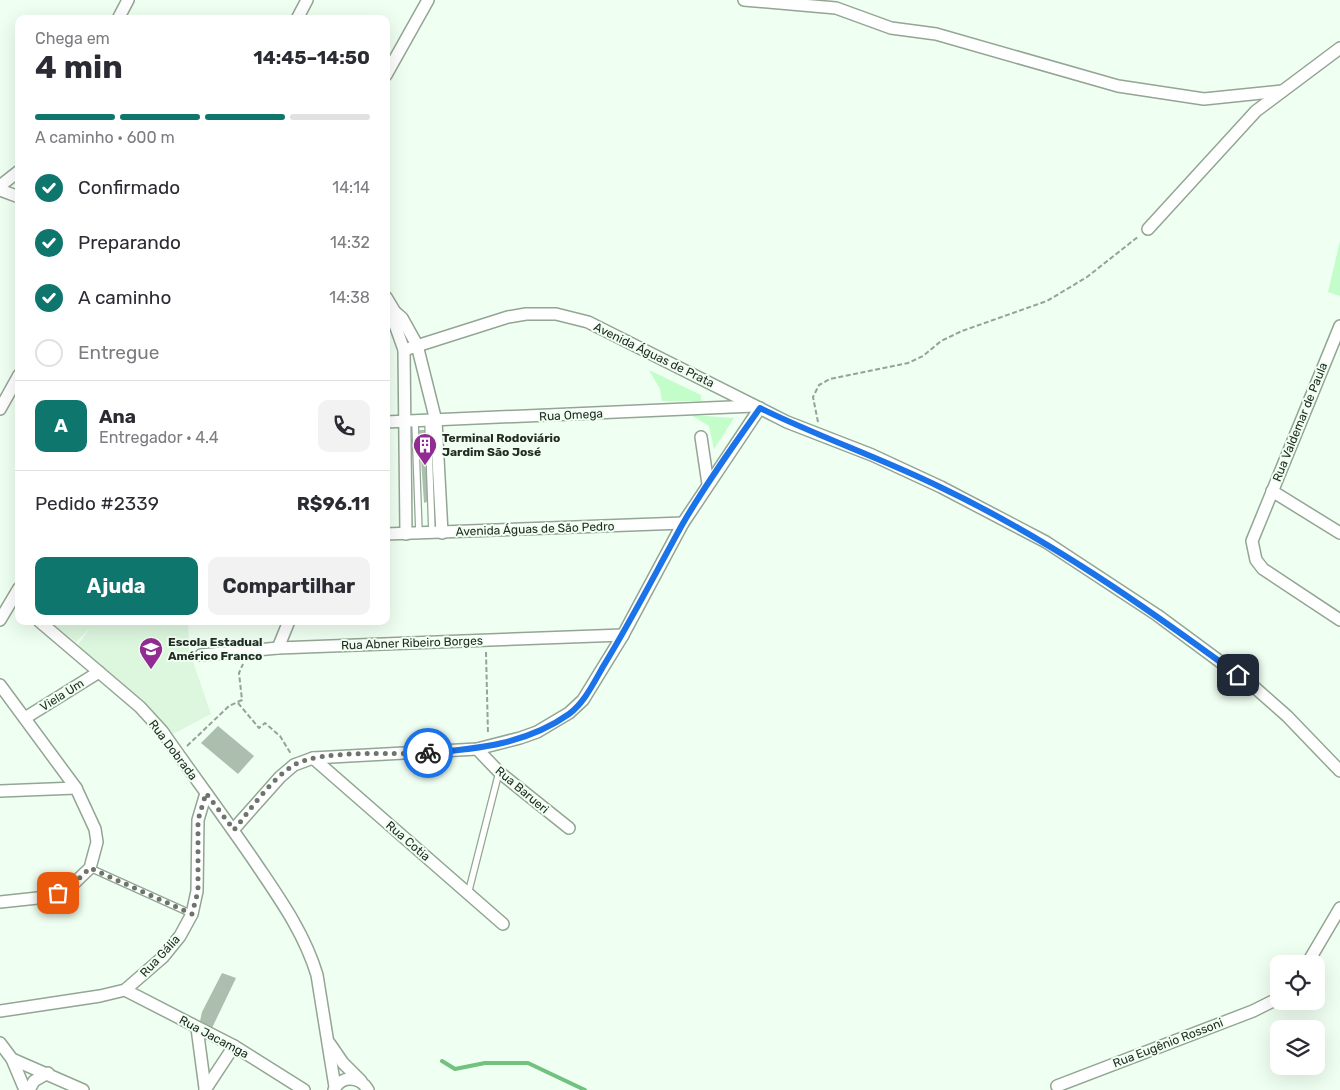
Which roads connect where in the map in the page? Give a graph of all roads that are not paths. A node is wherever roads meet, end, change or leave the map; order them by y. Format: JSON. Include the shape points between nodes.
{"nodes":[{"id":1,"x":128,"y":0,"type":"edge"},
{"id":2,"x":307,"y":0,"type":"edge"},
{"id":3,"x":428,"y":0,"type":"edge"},
{"id":4,"x":744,"y":0,"type":"edge"},
{"id":5,"x":120,"y":15,"type":"edge"},
{"id":6,"x":299,"y":15,"type":"edge"},
{"id":7,"x":1340,"y":48,"type":"edge"},
{"id":8,"x":390,"y":68,"type":"edge"},
{"id":9,"x":1282,"y":91,"type":"junction"},
{"id":10,"x":15,"y":174,"type":"edge"},
{"id":11,"x":0,"y":188,"type":"edge"},
{"id":12,"x":15,"y":195,"type":"edge"},
{"id":13,"x":1148,"y":229,"type":"road end"},
{"id":14,"x":391,"y":309,"type":"edge"},
{"id":15,"x":1340,"y":326,"type":"edge"},
{"id":16,"x":417,"y":345,"type":"junction"},
{"id":17,"x":1336,"y":349,"type":"edge"},
{"id":18,"x":404,"y":350,"type":"junction"},
{"id":19,"x":15,"y":382,"type":"edge"},
{"id":20,"x":758,"y":407,"type":"junction"},
{"id":21,"x":0,"y":409,"type":"edge"},
{"id":22,"x":409,"y":421,"type":"junction"},
{"id":23,"x":432,"y":421,"type":"junction"},
{"id":24,"x":390,"y":422,"type":"edge"},
{"id":25,"x":701,"y":437,"type":"dead end"},
{"id":26,"x":708,"y":484,"type":"junction"},
{"id":27,"x":1272,"y":490,"type":"junction"},
{"id":28,"x":683,"y":523,"type":"junction"},
{"id":29,"x":419,"y":533,"type":"junction"},
{"id":30,"x":437,"y":533,"type":"junction"},
{"id":31,"x":1340,"y":533,"type":"edge"},
{"id":32,"x":390,"y":534,"type":"edge"},
{"id":33,"x":406,"y":534,"type":"junction"},
{"id":34,"x":15,"y":602,"type":"edge"},
{"id":35,"x":0,"y":620,"type":"edge"},
{"id":36,"x":1340,"y":620,"type":"edge"},
{"id":37,"x":44,"y":625,"type":"edge"},
{"id":38,"x":287,"y":625,"type":"edge"},
{"id":39,"x":623,"y":635,"type":"junction"},
{"id":40,"x":278,"y":648,"type":"junction"},
{"id":41,"x":201,"y":655,"type":"dead end"},
{"id":42,"x":99,"y":672,"type":"junction"},
{"id":43,"x":0,"y":685,"type":"edge"},
{"id":44,"x":25,"y":718,"type":"junction"},
{"id":45,"x":483,"y":748,"type":"junction"},
{"id":46,"x":313,"y":758,"type":"junction"},
{"id":47,"x":1340,"y":771,"type":"edge"},
{"id":48,"x":498,"y":772,"type":"junction"},
{"id":49,"x":76,"y":788,"type":"junction"},
{"id":50,"x":0,"y":791,"type":"edge"},
{"id":51,"x":206,"y":793,"type":"junction"},
{"id":52,"x":569,"y":828,"type":"dead end"},
{"id":53,"x":234,"y":830,"type":"junction"},
{"id":54,"x":90,"y":868,"type":"junction"},
{"id":55,"x":468,"y":894,"type":"junction"},
{"id":56,"x":0,"y":902,"type":"edge"},
{"id":57,"x":1340,"y":908,"type":"edge"},
{"id":58,"x":192,"y":914,"type":"junction"},
{"id":59,"x":503,"y":924,"type":"dead end"},
{"id":60,"x":1312,"y":955,"type":"edge"},
{"id":61,"x":124,"y":990,"type":"junction"},
{"id":62,"x":1270,"y":1002,"type":"edge"},
{"id":63,"x":0,"y":1011,"type":"edge"},
{"id":64,"x":196,"y":1028,"type":"junction"},
{"id":65,"x":329,"y":1042,"type":"junction"},
{"id":66,"x":0,"y":1043,"type":"edge"},
{"id":67,"x":234,"y":1046,"type":"junction"},
{"id":68,"x":12,"y":1059,"type":"junction"},
{"id":69,"x":48,"y":1073,"type":"junction"},
{"id":70,"x":1057,"y":1086,"type":"dead end"},
{"id":71,"x":368,"y":1087,"type":"edge"},
{"id":72,"x":334,"y":1088,"type":"edge"},
{"id":73,"x":205,"y":1089,"type":"edge"},
{"id":74,"x":302,"y":1089,"type":"edge"},
{"id":75,"x":25,"y":1090,"type":"edge"},
{"id":76,"x":29,"y":1090,"type":"edge"},
{"id":77,"x":83,"y":1090,"type":"edge"},
{"id":78,"x":314,"y":1090,"type":"edge"}],
"edges":[{"from":1,"to":5,"type":"street"},
{"from":2,"to":6,"type":"street"},
{"from":3,"to":8,"type":"street"},
{"from":4,"to":9,"type":"street","via":[[836,8],[891,28],[936,34],[1118,86],[1204,99]]},
{"from":7,"to":9,"type":"street"},
{"from":9,"to":13,"type":"street","via":[[1256,111]]},
{"from":10,"to":11,"type":"street"},
{"from":11,"to":12,"type":"street"},
{"from":14,"to":16,"type":"street","via":[[402,318]]},
{"from":14,"to":18,"type":"street"},
{"from":15,"to":17,"type":"street","name":"Rua Valdemar de Paula"},
{"from":16,"to":18,"type":"street","name":"Avenida Águas de Prata"},
{"from":16,"to":20,"type":"street","name":"Avenida Águas de Prata","via":[[508,317],[556,314],[588,322]]},
{"from":16,"to":23,"type":"street"},
{"from":17,"to":27,"type":"street","name":"Rua Valdemar de Paula"},
{"from":18,"to":22,"type":"street"},
{"from":19,"to":21,"type":"street"},
{"from":20,"to":23,"type":"street","name":"Rua Omega"},
{"from":20,"to":26,"type":"street"},
{"from":20,"to":47,"type":"street","name":"Avenida Águas de Prata","via":[[941,487],[1046,542],[1157,615],[1253,686]]},
{"from":22,"to":23,"type":"street","name":"Rua Omega"},
{"from":22,"to":24,"type":"street","name":"Rua Omega"},
{"from":22,"to":29,"type":"lane"},
{"from":22,"to":33,"type":"street"},
{"from":23,"to":30,"type":"street"},
{"from":25,"to":26,"type":"street"},
{"from":26,"to":28,"type":"street"},
{"from":27,"to":31,"type":"street"},
{"from":27,"to":36,"type":"street","via":[[1252,540],[1256,560],[1263,569]]},
{"from":28,"to":30,"type":"street","name":"Avenida Águas de São Pedro"},
{"from":28,"to":39,"type":"street"},
{"from":29,"to":30,"type":"street","name":"Avenida Águas de São Pedro"},
{"from":29,"to":33,"type":"street","name":"Avenida Águas de São Pedro"},
{"from":32,"to":33,"type":"street","name":"Avenida Águas de São Pedro"},
{"from":34,"to":35,"type":"street"},
{"from":37,"to":42,"type":"street","name":"Rua Dobrada"},
{"from":38,"to":40,"type":"street"},
{"from":39,"to":40,"type":"street","name":"Rua Abner Ribeiro Borges"},
{"from":39,"to":45,"type":"street","via":[[583,700],[569,713],[537,732]]},
{"from":40,"to":41,"type":"street","name":"Rua Abner Ribeiro Borges"},
{"from":42,"to":44,"type":"street","name":"Viela Um"},
{"from":42,"to":51,"type":"street","name":"Rua Dobrada","via":[[162,731]]},
{"from":43,"to":44,"type":"street"},
{"from":44,"to":49,"type":"street"},
{"from":45,"to":46,"type":"street"},
{"from":45,"to":48,"type":"street","name":"Rua Barueri"},
{"from":46,"to":53,"type":"street","via":[[294,765],[280,777]]},
{"from":46,"to":55,"type":"street","name":"Rua Cotia"},
{"from":48,"to":52,"type":"street","name":"Rua Barueri"},
{"from":48,"to":55,"type":"lane"},
{"from":49,"to":50,"type":"street"},
{"from":49,"to":54,"type":"street","via":[[96,835],[96,854]]},
{"from":51,"to":53,"type":"street","name":"Rua Dobrada"},
{"from":51,"to":58,"type":"street","name":"Rua Gália","via":[[198,820],[198,891]]},
{"from":53,"to":65,"type":"street","name":"Rua Dobrada","via":[[304,939],[317,975]]},
{"from":54,"to":56,"type":"street","via":[[68,889],[47,897]]},
{"from":54,"to":58,"type":"lane"},
{"from":55,"to":59,"type":"street","name":"Rua Cotia"},
{"from":57,"to":60,"type":"street"},
{"from":58,"to":61,"type":"street","name":"Rua Gália","via":[[163,957]]},
{"from":61,"to":63,"type":"street","name":"Rua Gália"},
{"from":61,"to":64,"type":"street","name":"Rua Jacamga"},
{"from":62,"to":70,"type":"street","name":"Rua Eugênio Rossoni"},
{"from":64,"to":67,"type":"street","name":"Rua Jacamga"},
{"from":64,"to":73,"type":"street"},
{"from":65,"to":71,"type":"street","name":"Rua Dobrada","via":[[343,1063]]},
{"from":65,"to":72,"type":"street","name":"Rua Dobrada"},
{"from":66,"to":68,"type":"street"},
{"from":67,"to":73,"type":"street"},
{"from":67,"to":74,"type":"street","name":"Rua Jacamga"},
{"from":68,"to":69,"type":"street"},
{"from":68,"to":75,"type":"street"},
{"from":69,"to":76,"type":"street","via":[[34,1081]]},
{"from":69,"to":77,"type":"street"},
{"from":71,"to":72,"type":"street","via":[[349,1079]]},
{"from":74,"to":78,"type":"street","name":"Rua Jacamga"}]}
